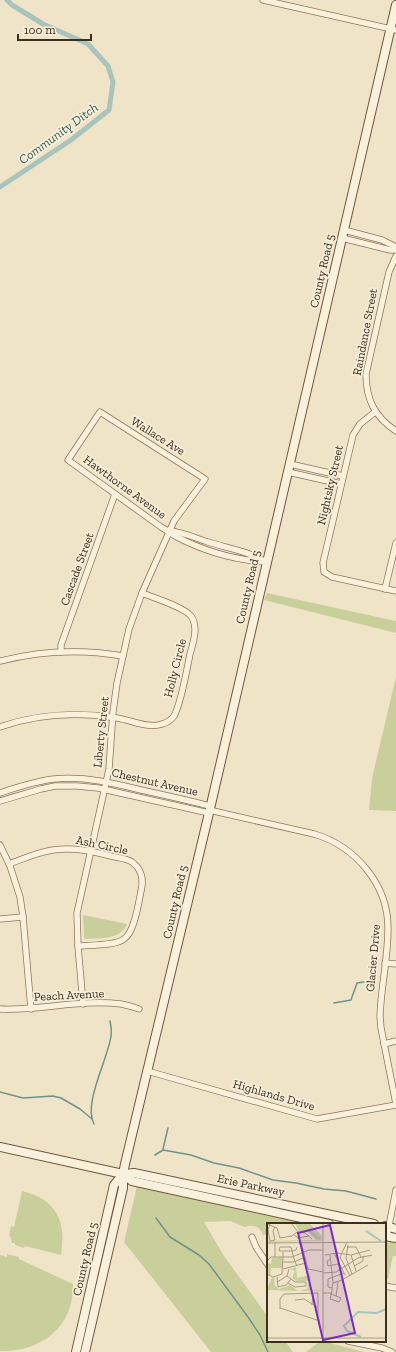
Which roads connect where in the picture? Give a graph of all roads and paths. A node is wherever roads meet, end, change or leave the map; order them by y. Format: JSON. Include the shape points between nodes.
{"nodes":[{"id":1,"x":263,"y":0,"type":"edge"},
{"id":2,"x":396,"y":5,"type":"edge"},
{"id":3,"x":393,"y":29,"type":"edge"},
{"id":4,"x":343,"y":234,"type":"junction"},
{"id":5,"x":396,"y":247,"type":"edge"},
{"id":6,"x":396,"y":250,"type":"edge"},
{"id":7,"x":396,"y":256,"type":"edge"},
{"id":8,"x":375,"y":412,"type":"junction"},
{"id":9,"x":396,"y":431,"type":"edge"},
{"id":10,"x":68,"y":460,"type":"joint"},
{"id":11,"x":288,"y":468,"type":"junction"},
{"id":12,"x":343,"y":476,"type":"junction"},
{"id":13,"x":205,"y":479,"type":"joint"},
{"id":14,"x":341,"y":484,"type":"junction"},
{"id":15,"x":115,"y":494,"type":"junction"},
{"id":16,"x":170,"y":532,"type":"junction"},
{"id":17,"x":396,"y":543,"type":"edge"},
{"id":18,"x":266,"y":562,"type":"junction"},
{"id":19,"x":386,"y":589,"type":"junction"},
{"id":20,"x":396,"y":591,"type":"edge"},
{"id":21,"x":142,"y":593,"type":"junction"},
{"id":22,"x":61,"y":652,"type":"junction"},
{"id":23,"x":123,"y":656,"type":"junction"},
{"id":24,"x":0,"y":661,"type":"edge"},
{"id":25,"x":113,"y":718,"type":"junction"},
{"id":26,"x":0,"y":727,"type":"edge"},
{"id":27,"x":106,"y":782,"type":"junction"},
{"id":28,"x":105,"y":789,"type":"junction"},
{"id":29,"x":0,"y":793,"type":"edge"},
{"id":30,"x":0,"y":801,"type":"edge"},
{"id":31,"x":209,"y":810,"type":"junction"},
{"id":32,"x":0,"y":845,"type":"edge"},
{"id":33,"x":91,"y":851,"type":"junction"},
{"id":34,"x":9,"y":864,"type":"junction"},
{"id":35,"x":23,"y":917,"type":"junction"},
{"id":36,"x":0,"y":919,"type":"edge"},
{"id":37,"x":78,"y":946,"type":"junction"},
{"id":38,"x":385,"y":963,"type":"junction"},
{"id":39,"x":396,"y":964,"type":"edge"},
{"id":40,"x":82,"y":1004,"type":"junction"},
{"id":41,"x":139,"y":1008,"type":"dead end"},
{"id":42,"x":0,"y":1009,"type":"edge"},
{"id":43,"x":31,"y":1009,"type":"junction"},
{"id":44,"x":396,"y":1041,"type":"edge"},
{"id":45,"x":384,"y":1044,"type":"junction"},
{"id":46,"x":147,"y":1071,"type":"junction"},
{"id":47,"x":396,"y":1105,"type":"edge"},
{"id":48,"x":0,"y":1147,"type":"edge"},
{"id":49,"x":123,"y":1174,"type":"junction"},
{"id":50,"x":396,"y":1190,"type":"edge"},
{"id":51,"x":324,"y":1223,"type":"edge"},
{"id":52,"x":369,"y":1223,"type":"edge"},
{"id":53,"x":390,"y":1227,"type":"edge"},
{"id":54,"x":386,"y":1236,"type":"edge"},
{"id":55,"x":252,"y":1237,"type":"dead end"},
{"id":56,"x":396,"y":1238,"type":"edge"},
{"id":57,"x":267,"y":1264,"type":"edge"},
{"id":58,"x":386,"y":1286,"type":"edge"},
{"id":59,"x":396,"y":1288,"type":"edge"},
{"id":60,"x":353,"y":1342,"type":"edge"},
{"id":61,"x":76,"y":1352,"type":"edge"},
{"id":62,"x":85,"y":1352,"type":"edge"},
{"id":63,"x":392,"y":1352,"type":"edge"}],
"edges":[{"from":1,"to":3,"type":"street"},
{"from":2,"to":3,"type":"street","name":"County Road 5"},
{"from":3,"to":4,"type":"street","name":"County Road 5"},
{"from":4,"to":5,"type":"street","via":[[382,240]]},
{"from":4,"to":6,"type":"street"},
{"from":4,"to":11,"type":"street","name":"County Road 5"},
{"from":7,"to":8,"type":"street","name":"Raindance Street","via":[[389,272],[366,374],[366,386]]},
{"from":8,"to":9,"type":"street"},
{"from":8,"to":12,"type":"street","name":"Nightsky Street","via":[[360,424],[353,435]]},
{"from":10,"to":13,"type":"street","name":"Wallace Ave","via":[[100,412]]},
{"from":10,"to":15,"type":"street","name":"Hawthorne Avenue"},
{"from":11,"to":12,"type":"street"},
{"from":11,"to":14,"type":"street"},
{"from":11,"to":18,"type":"street","name":"County Road 5"},
{"from":12,"to":14,"type":"street","name":"Nightsky Street"},
{"from":13,"to":16,"type":"street","name":"Liberty Street","via":[[174,521]]},
{"from":14,"to":19,"type":"street","name":"Nightsky Street","via":[[323,563],[324,572],[332,577]]},
{"from":15,"to":16,"type":"street","name":"Hawthorne Avenue"},
{"from":15,"to":22,"type":"street","name":"Cascade Street","via":[[61,645]]},
{"from":16,"to":18,"type":"street","name":"Hawthorne Avenue","via":[[178,532],[255,555]]},
{"from":16,"to":21,"type":"street","name":"Liberty Street"},
{"from":17,"to":19,"type":"street"},
{"from":18,"to":31,"type":"street","name":"County Road 5"},
{"from":19,"to":20,"type":"street"},
{"from":21,"to":23,"type":"street","name":"Liberty Street","via":[[129,629]]},
{"from":21,"to":25,"type":"street","name":"Holly Circle","via":[[185,610],[191,616],[195,631],[193,644],[172,719],[153,726]]},
{"from":22,"to":23,"type":"street"},
{"from":22,"to":24,"type":"street"},
{"from":23,"to":25,"type":"street","name":"Liberty Street"},
{"from":25,"to":26,"type":"street","via":[[62,715],[35,718]]},
{"from":25,"to":27,"type":"street","name":"Liberty Street"},
{"from":27,"to":28,"type":"street","name":"Liberty Street"},
{"from":27,"to":29,"type":"street","name":"Chestnut Avenue","via":[[54,779]]},
{"from":27,"to":31,"type":"street","name":"Chestnut Avenue"},
{"from":28,"to":30,"type":"street","name":"Chestnut Avenue","via":[[55,786]]},
{"from":28,"to":31,"type":"street","name":"Chestnut Avenue"},
{"from":28,"to":33,"type":"street","name":"Liberty Street"},
{"from":31,"to":38,"type":"street","name":"Glacier Drive","via":[[321,836],[355,857],[372,877],[383,899],[388,927]]},
{"from":31,"to":46,"type":"street","name":"County Road 5"},
{"from":32,"to":34,"type":"street"},
{"from":33,"to":34,"type":"street","name":"Ash Circle","via":[[53,850]]},
{"from":33,"to":37,"type":"street","name":"Liberty Street","via":[[77,913]]},
{"from":33,"to":37,"type":"street","name":"Ash Circle","via":[[132,862],[143,879],[129,934],[117,943]]},
{"from":34,"to":35,"type":"street"},
{"from":35,"to":36,"type":"street"},
{"from":35,"to":43,"type":"street"},
{"from":37,"to":40,"type":"street","name":"Liberty Street"},
{"from":38,"to":39,"type":"street"},
{"from":38,"to":45,"type":"street","name":"Glacier Drive","via":[[380,1016]]},
{"from":40,"to":41,"type":"street","name":"Peach Avenue","via":[[120,1004]]},
{"from":40,"to":43,"type":"street","name":"Peach Avenue"},
{"from":42,"to":43,"type":"street","name":"Peach Avenue"},
{"from":44,"to":45,"type":"street"},
{"from":45,"to":47,"type":"street","name":"Glacier Drive"},
{"from":46,"to":47,"type":"street","name":"Highlands Drive","via":[[317,1119]]},
{"from":46,"to":49,"type":"street","name":"County Road 5"},
{"from":48,"to":49,"type":"street","name":"Erie Parkway"},
{"from":49,"to":51,"type":"street","name":"Erie Parkway","via":[[132,1181]]},
{"from":49,"to":52,"type":"street","name":"Erie Parkway","via":[[134,1172]]},
{"from":49,"to":61,"type":"street","name":"County Road 5","via":[[114,1185]]},
{"from":49,"to":62,"type":"street","name":"County Road 5","via":[[123,1188]]},
{"from":50,"to":53,"type":"street"},
{"from":53,"to":54,"type":"street"},
{"from":54,"to":56,"type":"street"},
{"from":55,"to":57,"type":"street"},
{"from":58,"to":59,"type":"street"},
{"from":60,"to":63,"type":"street"}]}
